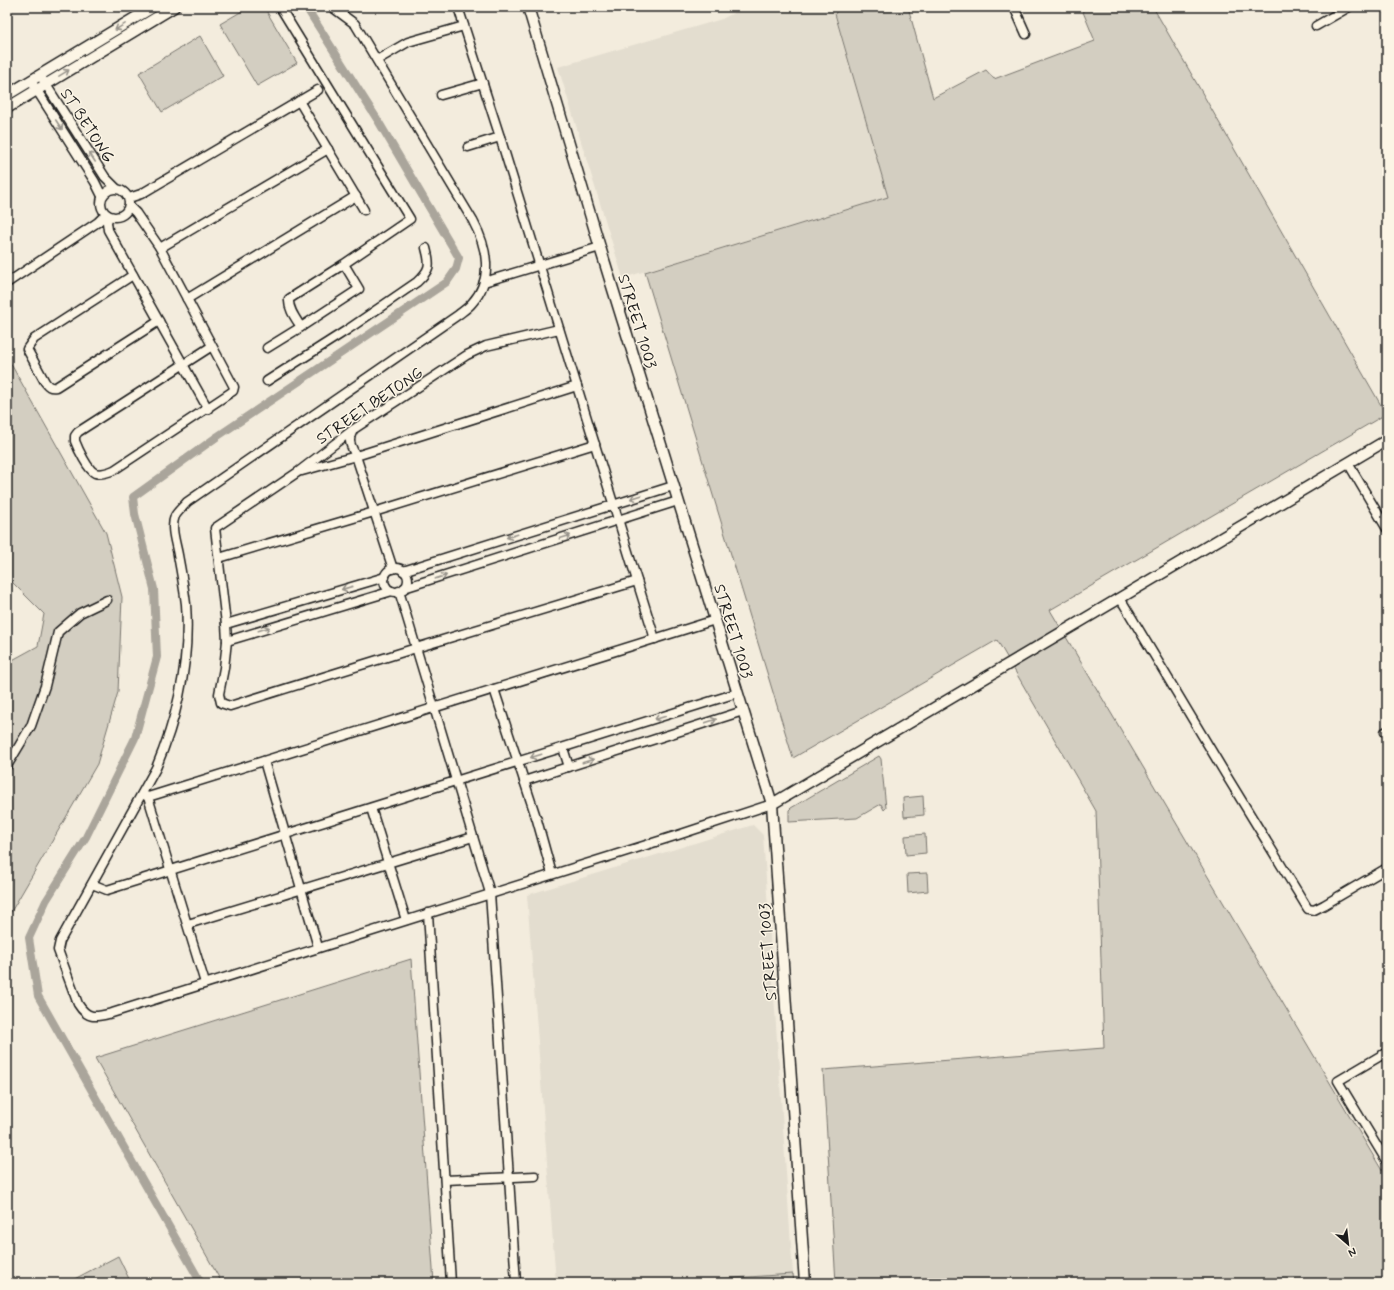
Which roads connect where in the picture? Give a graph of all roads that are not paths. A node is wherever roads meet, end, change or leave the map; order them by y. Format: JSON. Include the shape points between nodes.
{"nodes":[{"id":1,"x":153,"y":7,"type":"edge"},
{"id":2,"x":174,"y":7,"type":"edge"},
{"id":3,"x":280,"y":7,"type":"edge"},
{"id":4,"x":332,"y":7,"type":"edge"},
{"id":5,"x":458,"y":7,"type":"edge"},
{"id":6,"x":528,"y":7,"type":"edge"},
{"id":7,"x":1014,"y":7,"type":"edge"},
{"id":8,"x":1349,"y":7,"type":"edge"},
{"id":9,"x":464,"y":26,"type":"junction"},
{"id":10,"x":1316,"y":26,"type":"dead end"},
{"id":11,"x":1026,"y":34,"type":"dead end"},
{"id":12,"x":377,"y":60,"type":"junction"},
{"id":13,"x":40,"y":75,"type":"junction"},
{"id":14,"x":31,"y":81,"type":"junction"},
{"id":15,"x":46,"y":84,"type":"junction"},
{"id":16,"x":483,"y":84,"type":"junction"},
{"id":17,"x":36,"y":90,"type":"junction"},
{"id":18,"x":318,"y":90,"type":"dead end"},
{"id":19,"x":7,"y":95,"type":"edge"},
{"id":20,"x":441,"y":95,"type":"dead end"},
{"id":21,"x":299,"y":101,"type":"junction"},
{"id":22,"x":7,"y":108,"type":"edge"},
{"id":23,"x":500,"y":137,"type":"junction"},
{"id":24,"x":468,"y":147,"type":"dead end"},
{"id":25,"x":328,"y":149,"type":"junction"},
{"id":26,"x":116,"y":188,"type":"junction"},
{"id":27,"x":102,"y":196,"type":"junction"},
{"id":28,"x":356,"y":196,"type":"junction"},
{"id":29,"x":129,"y":202,"type":"junction"},
{"id":30,"x":364,"y":210,"type":"dead end"},
{"id":31,"x":108,"y":215,"type":"junction"},
{"id":32,"x":600,"y":247,"type":"junction"},
{"id":33,"x":160,"y":248,"type":"junction"},
{"id":34,"x":426,"y":248,"type":"dead end"},
{"id":35,"x":344,"y":264,"type":"junction"},
{"id":36,"x":540,"y":266,"type":"junction"},
{"id":37,"x":133,"y":275,"type":"junction"},
{"id":38,"x":484,"y":282,"type":"junction"},
{"id":39,"x":7,"y":283,"type":"edge"},
{"id":40,"x":186,"y":299,"type":"junction"},
{"id":41,"x":159,"y":321,"type":"junction"},
{"id":42,"x":302,"y":327,"type":"junction"},
{"id":43,"x":559,"y":329,"type":"junction"},
{"id":44,"x":212,"y":346,"type":"junction"},
{"id":45,"x":267,"y":348,"type":"dead end"},
{"id":46,"x":183,"y":364,"type":"junction"},
{"id":47,"x":267,"y":381,"type":"dead end"},
{"id":48,"x":577,"y":386,"type":"junction"},
{"id":49,"x":208,"y":409,"type":"junction"},
{"id":50,"x":354,"y":428,"type":"junction"},
{"id":51,"x":1387,"y":440,"type":"edge"},
{"id":52,"x":595,"y":444,"type":"junction"},
{"id":53,"x":356,"y":456,"type":"junction"},
{"id":54,"x":1348,"y":463,"type":"junction"},
{"id":55,"x":298,"y":472,"type":"junction"},
{"id":56,"x":673,"y":486,"type":"junction"},
{"id":57,"x":678,"y":501,"type":"junction"},
{"id":58,"x":613,"y":505,"type":"junction"},
{"id":59,"x":374,"y":512,"type":"junction"},
{"id":60,"x":618,"y":520,"type":"junction"},
{"id":61,"x":1386,"y":525,"type":"edge"},
{"id":62,"x":219,"y":558,"type":"junction"},
{"id":63,"x":393,"y":569,"type":"junction"},
{"id":64,"x":403,"y":571,"type":"junction"},
{"id":65,"x":385,"y":577,"type":"junction"},
{"id":66,"x":637,"y":581,"type":"junction"},
{"id":67,"x":398,"y":590,"type":"junction"},
{"id":68,"x":1120,"y":598,"type":"junction"},
{"id":69,"x":107,"y":600,"type":"dead end"},
{"id":70,"x":715,"y":620,"type":"junction"},
{"id":71,"x":226,"y":624,"type":"junction"},
{"id":72,"x":655,"y":639,"type":"junction"},
{"id":73,"x":227,"y":640,"type":"junction"},
{"id":74,"x":416,"y":648,"type":"junction"},
{"id":75,"x":494,"y":690,"type":"junction"},
{"id":76,"x":738,"y":693,"type":"junction"},
{"id":77,"x":434,"y":708,"type":"junction"},
{"id":78,"x":743,"y":711,"type":"junction"},
{"id":79,"x":563,"y":748,"type":"junction"},
{"id":80,"x":264,"y":761,"type":"junction"},
{"id":81,"x":518,"y":762,"type":"junction"},
{"id":82,"x":7,"y":766,"type":"edge"},
{"id":83,"x":569,"y":766,"type":"junction"},
{"id":84,"x":456,"y":781,"type":"junction"},
{"id":85,"x":524,"y":781,"type":"junction"},
{"id":86,"x":145,"y":795,"type":"junction"},
{"id":87,"x":772,"y":804,"type":"junction"},
{"id":88,"x":371,"y":808,"type":"junction"},
{"id":89,"x":285,"y":834,"type":"junction"},
{"id":90,"x":473,"y":837,"type":"junction"},
{"id":91,"x":388,"y":863,"type":"junction"},
{"id":92,"x":1387,"y":868,"type":"edge"},
{"id":93,"x":171,"y":870,"type":"junction"},
{"id":94,"x":552,"y":874,"type":"junction"},
{"id":95,"x":92,"y":884,"type":"junction"},
{"id":96,"x":301,"y":889,"type":"junction"},
{"id":97,"x":490,"y":893,"type":"junction"},
{"id":98,"x":428,"y":912,"type":"junction"},
{"id":99,"x":406,"y":920,"type":"junction"},
{"id":100,"x":188,"y":924,"type":"junction"},
{"id":101,"x":318,"y":947,"type":"junction"},
{"id":102,"x":205,"y":983,"type":"junction"},
{"id":103,"x":1386,"y":1056,"type":"edge"},
{"id":104,"x":1387,"y":1162,"type":"edge"},
{"id":105,"x":535,"y":1176,"type":"dead end"},
{"id":106,"x":509,"y":1177,"type":"junction"},
{"id":107,"x":445,"y":1180,"type":"junction"},
{"id":108,"x":451,"y":1283,"type":"edge"},
{"id":109,"x":516,"y":1283,"type":"edge"},
{"id":110,"x":805,"y":1283,"type":"edge"}],
"edges":[{"from":1,"to":13,"type":"main road","one_way":true},
{"from":15,"to":2,"type":"main road","one_way":true},
{"from":3,"to":35,"type":"street","via":[[410,219]]},
{"from":4,"to":12,"type":"street","via":[[355,24]]},
{"from":5,"to":9,"type":"street"},
{"from":6,"to":32,"type":"main road","name":"STREET 1003"},
{"from":7,"to":11,"type":"street"},
{"from":8,"to":10,"type":"street"},
{"from":9,"to":12,"type":"street","via":[[408,42]]},
{"from":9,"to":16,"type":"street"},
{"from":12,"to":38,"type":"street","via":[[479,232],[486,255]]},
{"from":13,"to":14,"type":"main road"},
{"from":13,"to":15,"type":"street","name":"ST BETONG"},
{"from":14,"to":17,"type":"street","name":"ST BETONG"},
{"from":14,"to":19,"type":"main road"},
{"from":15,"to":17,"type":"main road"},
{"from":26,"to":15,"type":"street","name":"ST BETONG","one_way":true,"via":[[105,177]]},
{"from":16,"to":20,"type":"street"},
{"from":16,"to":23,"type":"street"},
{"from":17,"to":22,"type":"main road"},
{"from":17,"to":27,"type":"street","name":"ST BETONG","one_way":true},
{"from":18,"to":21,"type":"street"},
{"from":21,"to":25,"type":"street"},
{"from":21,"to":29,"type":"street"},
{"from":23,"to":24,"type":"street"},
{"from":23,"to":36,"type":"street"},
{"from":25,"to":28,"type":"street"},
{"from":25,"to":33,"type":"street"},
{"from":26,"to":27,"type":"street","via":[[108,190]]},
{"from":26,"to":29,"type":"street","via":[[124,191]]},
{"from":27,"to":31,"type":"street","via":[[101,206]]},
{"from":28,"to":30,"type":"street"},
{"from":28,"to":40,"type":"street"},
{"from":29,"to":31,"type":"street","via":[[122,215]]},
{"from":29,"to":33,"type":"street"},
{"from":31,"to":37,"type":"street","via":[[108,230]]},
{"from":31,"to":39,"type":"street"},
{"from":32,"to":36,"type":"street"},
{"from":32,"to":56,"type":"main road","name":"STREET 1003"},
{"from":33,"to":40,"type":"street"},
{"from":34,"to":47,"type":"street","via":[[430,262],[426,274],[417,282]]},
{"from":35,"to":42,"type":"street","via":[[359,289]]},
{"from":35,"to":42,"type":"street","via":[[288,299],[294,318]]},
{"from":36,"to":38,"type":"street"},
{"from":36,"to":43,"type":"street"},
{"from":37,"to":41,"type":"street"},
{"from":37,"to":41,"type":"street","via":[[29,344],[26,349],[44,382],[52,388],[56,387]]},
{"from":38,"to":86,"type":"street","via":[[471,305],[458,315],[187,502],[178,511],[173,531],[186,605],[183,672],[168,740]]},
{"from":40,"to":44,"type":"street"},
{"from":41,"to":46,"type":"street"},
{"from":42,"to":45,"type":"street"},
{"from":43,"to":48,"type":"street"},
{"from":43,"to":50,"type":"street","name":"STREET BETONG","via":[[486,346],[467,355]]},
{"from":44,"to":46,"type":"street"},
{"from":44,"to":49,"type":"street","via":[[234,389]]},
{"from":46,"to":49,"type":"street"},
{"from":46,"to":49,"type":"street","via":[[78,432],[75,442],[78,448],[94,473],[109,472]]},
{"from":48,"to":52,"type":"street"},
{"from":48,"to":53,"type":"street"},
{"from":50,"to":53,"type":"street","via":[[349,441]]},
{"from":50,"to":55,"type":"street","name":"STREET BETONG"},
{"from":51,"to":54,"type":"main road"},
{"from":52,"to":58,"type":"street"},
{"from":52,"to":59,"type":"street"},
{"from":53,"to":55,"type":"street"},
{"from":53,"to":59,"type":"street"},
{"from":54,"to":61,"type":"street"},
{"from":54,"to":68,"type":"main road"},
{"from":55,"to":62,"type":"street","name":"STREET BETONG","via":[[215,528]]},
{"from":56,"to":57,"type":"main road","name":"STREET 1003"},
{"from":56,"to":58,"type":"street","one_way":true},
{"from":57,"to":60,"type":"street"},
{"from":57,"to":70,"type":"main road","name":"STREET 1003"},
{"from":58,"to":60,"type":"street"},
{"from":58,"to":64,"type":"street","one_way":true},
{"from":59,"to":62,"type":"street"},
{"from":59,"to":63,"type":"street"},
{"from":60,"to":66,"type":"street"},
{"from":67,"to":60,"type":"street","one_way":true},
{"from":62,"to":71,"type":"street"},
{"from":63,"to":64,"type":"street"},
{"from":63,"to":65,"type":"street"},
{"from":64,"to":67,"type":"street","via":[[408,579],[406,586]]},
{"from":65,"to":67,"type":"street","via":[[386,587]]},
{"from":65,"to":71,"type":"street","one_way":true},
{"from":66,"to":72,"type":"street"},
{"from":66,"to":74,"type":"street"},
{"from":73,"to":67,"type":"street","one_way":true},
{"from":67,"to":74,"type":"street"},
{"from":68,"to":87,"type":"main road"},
{"from":68,"to":92,"type":"street","via":[[1308,909],[1314,910],[1324,905]]},
{"from":69,"to":82,"type":"street","via":[[80,613],[58,632],[46,686],[31,726]]},
{"from":70,"to":72,"type":"street"},
{"from":70,"to":76,"type":"main road","name":"STREET 1003"},
{"from":71,"to":73,"type":"street"},
{"from":72,"to":75,"type":"street"},
{"from":73,"to":74,"type":"street","via":[[219,694],[221,703],[230,706]]},
{"from":74,"to":77,"type":"street"},
{"from":75,"to":77,"type":"street"},
{"from":75,"to":81,"type":"street"},
{"from":76,"to":78,"type":"main road","name":"STREET 1003"},
{"from":76,"to":79,"type":"street","one_way":true},
{"from":77,"to":80,"type":"street"},
{"from":77,"to":84,"type":"street"},
{"from":83,"to":78,"type":"street","one_way":true},
{"from":78,"to":87,"type":"main road","name":"STREET 1003"},
{"from":79,"to":81,"type":"street","one_way":true},
{"from":79,"to":83,"type":"street"},
{"from":80,"to":86,"type":"street"},
{"from":80,"to":89,"type":"street"},
{"from":81,"to":84,"type":"street"},
{"from":81,"to":85,"type":"street"},
{"from":83,"to":85,"type":"street"},
{"from":84,"to":88,"type":"street"},
{"from":84,"to":90,"type":"street"},
{"from":85,"to":94,"type":"street"},
{"from":86,"to":93,"type":"street"},
{"from":86,"to":95,"type":"street"},
{"from":87,"to":94,"type":"street"},
{"from":87,"to":110,"type":"main road","name":"STREET 1003"},
{"from":88,"to":89,"type":"street"},
{"from":88,"to":91,"type":"street"},
{"from":89,"to":93,"type":"street"},
{"from":89,"to":96,"type":"street"},
{"from":90,"to":91,"type":"street"},
{"from":90,"to":97,"type":"street"},
{"from":91,"to":96,"type":"street"},
{"from":91,"to":99,"type":"street"},
{"from":93,"to":95,"type":"street","via":[[107,890]]},
{"from":93,"to":100,"type":"street"},
{"from":94,"to":97,"type":"street"},
{"from":95,"to":102,"type":"street","via":[[60,941],[58,950],[82,1011],[95,1017]]},
{"from":96,"to":100,"type":"street"},
{"from":96,"to":101,"type":"street"},
{"from":97,"to":98,"type":"street"},
{"from":97,"to":106,"type":"street"},
{"from":98,"to":99,"type":"street"},
{"from":98,"to":107,"type":"street"},
{"from":99,"to":101,"type":"street"},
{"from":100,"to":102,"type":"street"},
{"from":101,"to":102,"type":"street"},
{"from":103,"to":104,"type":"street","via":[[1338,1081]]},
{"from":105,"to":106,"type":"street"},
{"from":106,"to":107,"type":"street"},
{"from":106,"to":109,"type":"street"},
{"from":107,"to":108,"type":"street"}]}
